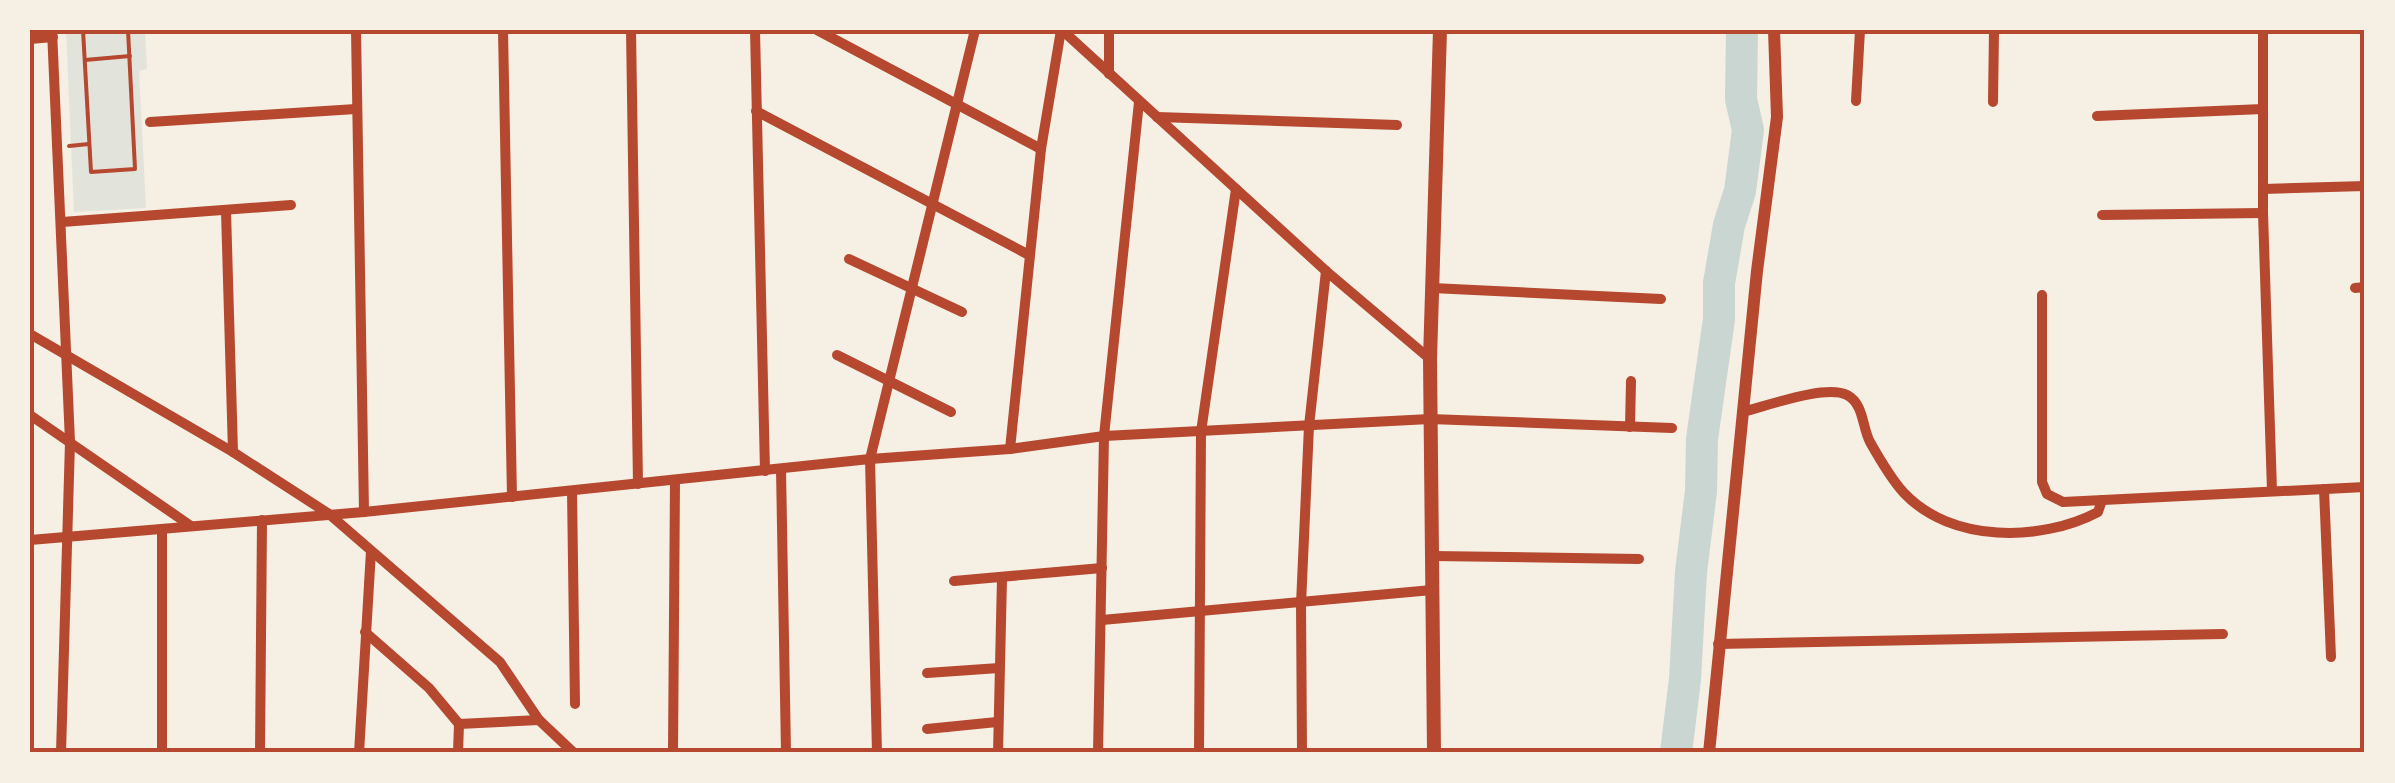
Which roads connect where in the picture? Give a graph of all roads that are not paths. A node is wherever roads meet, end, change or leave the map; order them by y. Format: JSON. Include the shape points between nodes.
{"nodes":[{"id":1,"x":356,"y":30,"type":"edge"},
{"id":2,"x":503,"y":30,"type":"edge"},
{"id":3,"x":631,"y":30,"type":"edge"},
{"id":4,"x":755,"y":30,"type":"edge"},
{"id":5,"x":817,"y":30,"type":"edge"},
{"id":6,"x":975,"y":30,"type":"edge"},
{"id":7,"x":1061,"y":30,"type":"edge"},
{"id":8,"x":1110,"y":30,"type":"edge"},
{"id":9,"x":1440,"y":30,"type":"edge"},
{"id":10,"x":1774,"y":30,"type":"edge"},
{"id":11,"x":1860,"y":30,"type":"edge"},
{"id":12,"x":1994,"y":30,"type":"edge"},
{"id":13,"x":2263,"y":30,"type":"edge"},
{"id":14,"x":53,"y":34,"type":"edge"},
{"id":15,"x":30,"y":39,"type":"edge"},
{"id":16,"x":1110,"y":74,"type":"junction"},
{"id":17,"x":1139,"y":102,"type":"junction"},
{"id":18,"x":1856,"y":102,"type":"dead end"},
{"id":19,"x":1993,"y":102,"type":"dead end"},
{"id":20,"x":956,"y":103,"type":"junction"},
{"id":21,"x":2263,"y":109,"type":"junction"},
{"id":22,"x":356,"y":110,"type":"junction"},
{"id":23,"x":756,"y":112,"type":"junction"},
{"id":24,"x":2097,"y":116,"type":"dead end"},
{"id":25,"x":1156,"y":117,"type":"junction"},
{"id":26,"x":150,"y":122,"type":"dead end"},
{"id":27,"x":1397,"y":126,"type":"dead end"},
{"id":28,"x":1042,"y":149,"type":"junction"},
{"id":29,"x":2365,"y":186,"type":"edge"},
{"id":30,"x":1236,"y":189,"type":"junction"},
{"id":31,"x":2262,"y":189,"type":"junction"},
{"id":32,"x":932,"y":204,"type":"junction"},
{"id":33,"x":291,"y":205,"type":"dead end"},
{"id":34,"x":226,"y":211,"type":"junction"},
{"id":35,"x":2263,"y":213,"type":"junction"},
{"id":36,"x":2102,"y":214,"type":"dead end"},
{"id":37,"x":62,"y":222,"type":"junction"},
{"id":38,"x":1029,"y":255,"type":"junction"},
{"id":39,"x":849,"y":259,"type":"dead end"},
{"id":40,"x":1326,"y":271,"type":"junction"},
{"id":41,"x":912,"y":288,"type":"junction"},
{"id":42,"x":1432,"y":288,"type":"junction"},
{"id":43,"x":2042,"y":295,"type":"dead end"},
{"id":44,"x":1660,"y":298,"type":"dead end"},
{"id":45,"x":962,"y":312,"type":"dead end"},
{"id":46,"x":30,"y":334,"type":"edge"},
{"id":47,"x":837,"y":355,"type":"dead end"},
{"id":48,"x":64,"y":356,"type":"junction"},
{"id":49,"x":1430,"y":359,"type":"junction"},
{"id":50,"x":890,"y":380,"type":"junction"},
{"id":51,"x":1631,"y":381,"type":"dead end"},
{"id":52,"x":951,"y":412,"type":"dead end"},
{"id":53,"x":1742,"y":412,"type":"junction"},
{"id":54,"x":30,"y":415,"type":"edge"},
{"id":55,"x":1430,"y":419,"type":"junction"},
{"id":56,"x":1309,"y":426,"type":"junction"},
{"id":57,"x":1630,"y":427,"type":"junction"},
{"id":58,"x":1672,"y":428,"type":"dead end"},
{"id":59,"x":1201,"y":432,"type":"junction"},
{"id":60,"x":1104,"y":436,"type":"junction"},
{"id":61,"x":70,"y":442,"type":"junction"},
{"id":62,"x":1010,"y":449,"type":"junction"},
{"id":63,"x":233,"y":452,"type":"junction"},
{"id":64,"x":870,"y":460,"type":"junction"},
{"id":65,"x":780,"y":470,"type":"junction"},
{"id":66,"x":765,"y":471,"type":"junction"},
{"id":67,"x":676,"y":482,"type":"junction"},
{"id":68,"x":638,"y":484,"type":"junction"},
{"id":69,"x":2365,"y":487,"type":"edge"},
{"id":70,"x":2324,"y":488,"type":"junction"},
{"id":71,"x":572,"y":491,"type":"junction"},
{"id":72,"x":2272,"y":491,"type":"junction"},
{"id":73,"x":512,"y":497,"type":"junction"},
{"id":74,"x":2102,"y":500,"type":"junction"},
{"id":75,"x":364,"y":512,"type":"junction"},
{"id":76,"x":329,"y":514,"type":"junction"},
{"id":77,"x":262,"y":520,"type":"junction"},
{"id":78,"x":192,"y":526,"type":"junction"},
{"id":79,"x":162,"y":528,"type":"junction"},
{"id":80,"x":68,"y":537,"type":"junction"},
{"id":81,"x":30,"y":540,"type":"edge"},
{"id":82,"x":371,"y":551,"type":"junction"},
{"id":83,"x":1433,"y":556,"type":"junction"},
{"id":84,"x":1639,"y":559,"type":"dead end"},
{"id":85,"x":1102,"y":568,"type":"junction"},
{"id":86,"x":1002,"y":578,"type":"junction"},
{"id":87,"x":954,"y":581,"type":"dead end"},
{"id":88,"x":1432,"y":590,"type":"junction"},
{"id":89,"x":1301,"y":604,"type":"junction"},
{"id":90,"x":1200,"y":614,"type":"junction"},
{"id":91,"x":1102,"y":620,"type":"junction"},
{"id":92,"x":365,"y":632,"type":"junction"},
{"id":93,"x":2223,"y":634,"type":"dead end"},
{"id":94,"x":1718,"y":644,"type":"junction"},
{"id":95,"x":2331,"y":657,"type":"dead end"},
{"id":96,"x":999,"y":668,"type":"junction"},
{"id":97,"x":927,"y":674,"type":"dead end"},
{"id":98,"x":575,"y":704,"type":"dead end"},
{"id":99,"x":539,"y":720,"type":"junction"},
{"id":100,"x":997,"y":722,"type":"junction"},
{"id":101,"x":459,"y":724,"type":"junction"},
{"id":102,"x":927,"y":729,"type":"dead end"},
{"id":103,"x":673,"y":752,"type":"edge"},
{"id":104,"x":61,"y":753,"type":"edge"},
{"id":105,"x":162,"y":753,"type":"edge"},
{"id":106,"x":260,"y":753,"type":"edge"},
{"id":107,"x":358,"y":753,"type":"edge"},
{"id":108,"x":458,"y":753,"type":"edge"},
{"id":109,"x":574,"y":753,"type":"edge"},
{"id":110,"x":786,"y":753,"type":"edge"},
{"id":111,"x":877,"y":753,"type":"edge"},
{"id":112,"x":998,"y":753,"type":"edge"},
{"id":113,"x":1098,"y":753,"type":"edge"},
{"id":114,"x":1199,"y":753,"type":"edge"},
{"id":115,"x":1302,"y":753,"type":"edge"},
{"id":116,"x":1434,"y":753,"type":"edge"},
{"id":117,"x":1709,"y":753,"type":"edge"}],
"edges":[{"from":1,"to":22,"type":"street"},
{"from":2,"to":73,"type":"street"},
{"from":3,"to":68,"type":"street"},
{"from":4,"to":23,"type":"street"},
{"from":5,"to":20,"type":"street"},
{"from":6,"to":20,"type":"street"},
{"from":7,"to":16,"type":"street"},
{"from":7,"to":28,"type":"street"},
{"from":8,"to":16,"type":"street"},
{"from":9,"to":42,"type":"main road"},
{"from":10,"to":53,"type":"street","via":[[1777,117]]},
{"from":11,"to":18,"type":"street"},
{"from":12,"to":19,"type":"street"},
{"from":13,"to":21,"type":"street"},
{"from":14,"to":15,"type":"street"},
{"from":14,"to":37,"type":"street"},
{"from":16,"to":17,"type":"street"},
{"from":17,"to":25,"type":"street"},
{"from":17,"to":60,"type":"street"},
{"from":20,"to":28,"type":"street"},
{"from":20,"to":32,"type":"street"},
{"from":21,"to":24,"type":"street"},
{"from":21,"to":31,"type":"street"},
{"from":22,"to":26,"type":"street"},
{"from":22,"to":75,"type":"street"},
{"from":23,"to":32,"type":"street"},
{"from":23,"to":66,"type":"street"},
{"from":25,"to":27,"type":"street"},
{"from":25,"to":30,"type":"street"},
{"from":28,"to":38,"type":"street"},
{"from":29,"to":31,"type":"street"},
{"from":30,"to":40,"type":"street"},
{"from":30,"to":59,"type":"street"},
{"from":31,"to":35,"type":"street"},
{"from":32,"to":38,"type":"street"},
{"from":32,"to":41,"type":"street"},
{"from":33,"to":34,"type":"street"},
{"from":34,"to":37,"type":"street"},
{"from":34,"to":63,"type":"street"},
{"from":35,"to":36,"type":"street"},
{"from":35,"to":72,"type":"street"},
{"from":37,"to":48,"type":"street"},
{"from":38,"to":62,"type":"street"},
{"from":39,"to":41,"type":"street"},
{"from":40,"to":49,"type":"street"},
{"from":40,"to":56,"type":"street"},
{"from":41,"to":45,"type":"street"},
{"from":41,"to":50,"type":"street"},
{"from":42,"to":44,"type":"street"},
{"from":42,"to":49,"type":"main road"},
{"from":43,"to":74,"type":"street","via":[[2042,482],[2047,494],[2063,502]]},
{"from":46,"to":48,"type":"street"},
{"from":47,"to":50,"type":"street"},
{"from":48,"to":61,"type":"street"},
{"from":48,"to":63,"type":"street"},
{"from":49,"to":55,"type":"main road"},
{"from":50,"to":52,"type":"street"},
{"from":50,"to":64,"type":"street"},
{"from":51,"to":57,"type":"street"},
{"from":53,"to":74,"type":"street","via":[[1832,390],[1850,396],[1902,491],[1921,508],[1972,531],[2074,524],[2098,512]]},
{"from":53,"to":94,"type":"street"},
{"from":54,"to":61,"type":"street"},
{"from":55,"to":56,"type":"street"},
{"from":55,"to":57,"type":"street"},
{"from":55,"to":83,"type":"main road"},
{"from":56,"to":59,"type":"street"},
{"from":56,"to":89,"type":"street"},
{"from":57,"to":58,"type":"street"},
{"from":59,"to":60,"type":"street"},
{"from":59,"to":90,"type":"street"},
{"from":60,"to":62,"type":"street"},
{"from":60,"to":85,"type":"street"},
{"from":61,"to":78,"type":"street"},
{"from":61,"to":80,"type":"street"},
{"from":62,"to":64,"type":"street"},
{"from":63,"to":76,"type":"street"},
{"from":64,"to":65,"type":"street"},
{"from":64,"to":111,"type":"street"},
{"from":65,"to":66,"type":"street"},
{"from":65,"to":110,"type":"street"},
{"from":66,"to":67,"type":"street"},
{"from":67,"to":68,"type":"street"},
{"from":67,"to":103,"type":"street"},
{"from":68,"to":71,"type":"street"},
{"from":69,"to":70,"type":"street"},
{"from":70,"to":72,"type":"street"},
{"from":70,"to":95,"type":"street"},
{"from":71,"to":73,"type":"street"},
{"from":71,"to":98,"type":"street"},
{"from":72,"to":74,"type":"street"},
{"from":73,"to":75,"type":"street"},
{"from":75,"to":76,"type":"street"},
{"from":76,"to":77,"type":"street"},
{"from":76,"to":82,"type":"street"},
{"from":77,"to":78,"type":"street"},
{"from":77,"to":106,"type":"street"},
{"from":78,"to":79,"type":"street"},
{"from":79,"to":80,"type":"street"},
{"from":79,"to":105,"type":"street"},
{"from":80,"to":81,"type":"street"},
{"from":80,"to":104,"type":"street"},
{"from":82,"to":92,"type":"street"},
{"from":82,"to":99,"type":"street","via":[[500,662]]},
{"from":83,"to":84,"type":"street"},
{"from":83,"to":88,"type":"main road"},
{"from":85,"to":86,"type":"street"},
{"from":85,"to":91,"type":"street"},
{"from":86,"to":87,"type":"street"},
{"from":86,"to":96,"type":"street"},
{"from":88,"to":89,"type":"street"},
{"from":88,"to":116,"type":"main road"},
{"from":89,"to":90,"type":"street"},
{"from":89,"to":115,"type":"street"},
{"from":90,"to":91,"type":"street"},
{"from":90,"to":114,"type":"street"},
{"from":91,"to":113,"type":"street"},
{"from":92,"to":101,"type":"street"},
{"from":92,"to":107,"type":"street"},
{"from":93,"to":94,"type":"street"},
{"from":94,"to":117,"type":"street"},
{"from":96,"to":97,"type":"street"},
{"from":96,"to":100,"type":"street"},
{"from":99,"to":101,"type":"street"},
{"from":99,"to":109,"type":"street"},
{"from":100,"to":102,"type":"street"},
{"from":100,"to":112,"type":"street"},
{"from":101,"to":108,"type":"street"}]}
